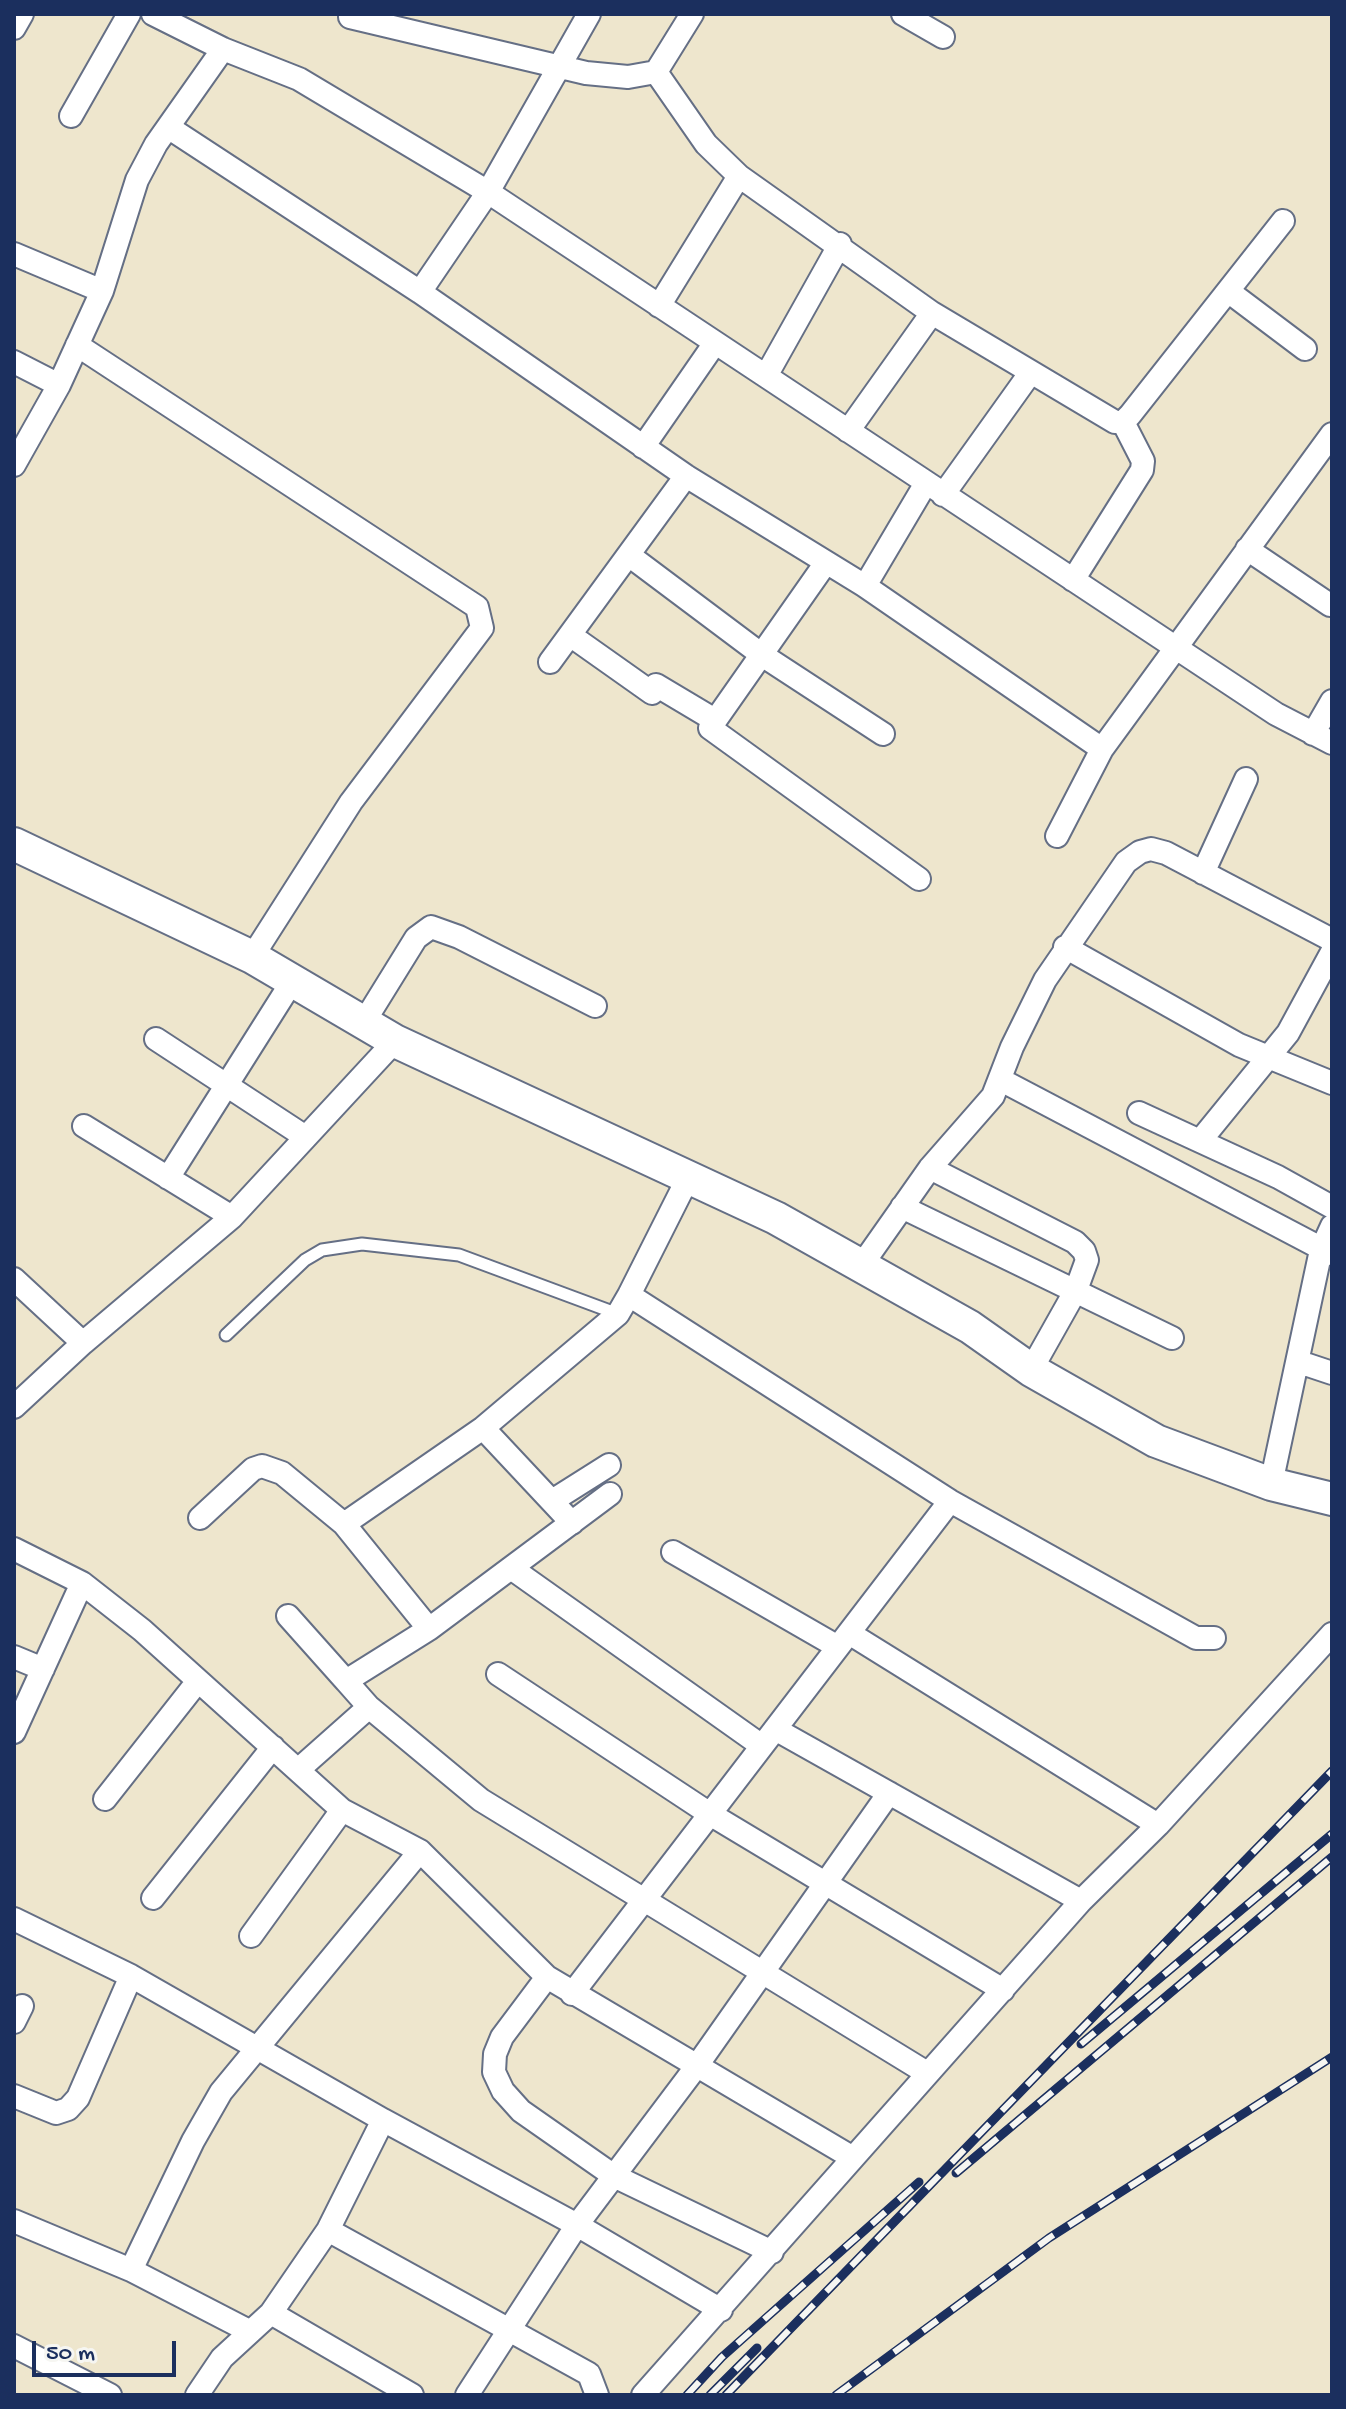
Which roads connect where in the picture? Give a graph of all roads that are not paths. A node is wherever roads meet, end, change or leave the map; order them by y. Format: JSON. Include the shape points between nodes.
{"nodes":[{"id":1,"x":22,"y":14,"type":"edge"},
{"id":2,"x":129,"y":14,"type":"edge"},
{"id":3,"x":153,"y":14,"type":"edge"},
{"id":4,"x":589,"y":14,"type":"edge"},
{"id":5,"x":692,"y":14,"type":"edge"},
{"id":6,"x":903,"y":14,"type":"edge"},
{"id":7,"x":350,"y":17,"type":"dead end"},
{"id":8,"x":14,"y":28,"type":"edge"},
{"id":9,"x":943,"y":37,"type":"dead end"},
{"id":10,"x":223,"y":49,"type":"junction"},
{"id":11,"x":557,"y":66,"type":"junction"},
{"id":12,"x":656,"y":72,"type":"junction"},
{"id":13,"x":71,"y":116,"type":"dead end"},
{"id":14,"x":168,"y":127,"type":"junction"},
{"id":15,"x":739,"y":176,"type":"junction"},
{"id":16,"x":488,"y":192,"type":"junction"},
{"id":17,"x":1283,"y":221,"type":"dead end"},
{"id":18,"x":840,"y":244,"type":"junction"},
{"id":19,"x":14,"y":254,"type":"edge"},
{"id":20,"x":102,"y":291,"type":"junction"},
{"id":21,"x":1228,"y":291,"type":"junction"},
{"id":22,"x":420,"y":292,"type":"junction"},
{"id":23,"x":659,"y":306,"type":"junction"},
{"id":24,"x":932,"y":313,"type":"junction"},
{"id":25,"x":715,"y":343,"type":"junction"},
{"id":26,"x":77,"y":345,"type":"junction"},
{"id":27,"x":1305,"y":349,"type":"dead end"},
{"id":28,"x":14,"y":362,"type":"edge"},
{"id":29,"x":1031,"y":372,"type":"junction"},
{"id":30,"x":766,"y":376,"type":"junction"},
{"id":31,"x":59,"y":385,"type":"junction"},
{"id":32,"x":1123,"y":422,"type":"junction"},
{"id":33,"x":848,"y":431,"type":"junction"},
{"id":34,"x":1332,"y":434,"type":"edge"},
{"id":35,"x":643,"y":447,"type":"junction"},
{"id":36,"x":14,"y":465,"type":"edge"},
{"id":37,"x":686,"y":476,"type":"junction"},
{"id":38,"x":934,"y":489,"type":"junction"},
{"id":39,"x":1247,"y":549,"type":"junction"},
{"id":40,"x":630,"y":556,"type":"junction"},
{"id":41,"x":825,"y":564,"type":"junction"},
{"id":42,"x":1073,"y":580,"type":"junction"},
{"id":43,"x":865,"y":586,"type":"junction"},
{"id":44,"x":1330,"y":605,"type":"edge"},
{"id":45,"x":570,"y":635,"type":"junction"},
{"id":46,"x":1175,"y":646,"type":"junction"},
{"id":47,"x":762,"y":655,"type":"junction"},
{"id":48,"x":550,"y":662,"type":"dead end"},
{"id":49,"x":1332,"y":701,"type":"edge"},
{"id":50,"x":713,"y":719,"type":"junction"},
{"id":51,"x":883,"y":734,"type":"dead end"},
{"id":52,"x":1322,"y":738,"type":"edge"},
{"id":53,"x":1102,"y":749,"type":"junction"},
{"id":54,"x":1246,"y":779,"type":"dead end"},
{"id":55,"x":1057,"y":836,"type":"dead end"},
{"id":56,"x":14,"y":844,"type":"edge"},
{"id":57,"x":1203,"y":873,"type":"junction"},
{"id":58,"x":919,"y":879,"type":"dead end"},
{"id":59,"x":1332,"y":940,"type":"edge"},
{"id":60,"x":1065,"y":947,"type":"junction"},
{"id":61,"x":1332,"y":952,"type":"edge"},
{"id":62,"x":252,"y":957,"type":"junction"},
{"id":63,"x":293,"y":980,"type":"junction"},
{"id":64,"x":595,"y":1006,"type":"dead end"},
{"id":65,"x":364,"y":1022,"type":"junction"},
{"id":66,"x":156,"y":1039,"type":"dead end"},
{"id":67,"x":395,"y":1041,"type":"junction"},
{"id":68,"x":1267,"y":1056,"type":"junction"},
{"id":69,"x":1001,"y":1080,"type":"junction"},
{"id":70,"x":1332,"y":1083,"type":"edge"},
{"id":71,"x":227,"y":1087,"type":"junction"},
{"id":72,"x":1139,"y":1113,"type":"dead end"},
{"id":73,"x":84,"y":1126,"type":"dead end"},
{"id":74,"x":304,"y":1136,"type":"junction"},
{"id":75,"x":1200,"y":1141,"type":"junction"},
{"id":76,"x":930,"y":1168,"type":"junction"},
{"id":77,"x":689,"y":1176,"type":"junction"},
{"id":78,"x":168,"y":1178,"type":"junction"},
{"id":79,"x":902,"y":1207,"type":"junction"},
{"id":80,"x":1332,"y":1207,"type":"edge"},
{"id":81,"x":232,"y":1217,"type":"junction"},
{"id":82,"x":1332,"y":1226,"type":"edge"},
{"id":83,"x":1326,"y":1252,"type":"edge"},
{"id":84,"x":861,"y":1266,"type":"junction"},
{"id":85,"x":14,"y":1279,"type":"edge"},
{"id":86,"x":1076,"y":1290,"type":"junction"},
{"id":87,"x":623,"y":1305,"type":"junction"},
{"id":88,"x":226,"y":1335,"type":"dead end"},
{"id":89,"x":1172,"y":1338,"type":"dead end"},
{"id":90,"x":83,"y":1343,"type":"junction"},
{"id":91,"x":1299,"y":1362,"type":"junction"},
{"id":92,"x":1031,"y":1370,"type":"junction"},
{"id":93,"x":1332,"y":1373,"type":"edge"},
{"id":94,"x":14,"y":1407,"type":"edge"},
{"id":95,"x":483,"y":1428,"type":"junction"},
{"id":96,"x":609,"y":1465,"type":"dead end"},
{"id":97,"x":1271,"y":1484,"type":"junction"},
{"id":98,"x":610,"y":1494,"type":"dead end"},
{"id":99,"x":1332,"y":1499,"type":"edge"},
{"id":100,"x":552,"y":1501,"type":"junction"},
{"id":101,"x":950,"y":1501,"type":"junction"},
{"id":102,"x":200,"y":1518,"type":"dead end"},
{"id":103,"x":572,"y":1523,"type":"junction"},
{"id":104,"x":344,"y":1524,"type":"junction"},
{"id":105,"x":14,"y":1549,"type":"edge"},
{"id":106,"x":673,"y":1552,"type":"dead end"},
{"id":107,"x":511,"y":1568,"type":"junction"},
{"id":108,"x":82,"y":1583,"type":"junction"},
{"id":109,"x":288,"y":1616,"type":"dead end"},
{"id":110,"x":429,"y":1629,"type":"junction"},
{"id":111,"x":1332,"y":1634,"type":"edge"},
{"id":112,"x":1214,"y":1638,"type":"dead end"},
{"id":113,"x":844,"y":1640,"type":"junction"},
{"id":114,"x":14,"y":1657,"type":"edge"},
{"id":115,"x":43,"y":1669,"type":"junction"},
{"id":116,"x":498,"y":1674,"type":"dead end"},
{"id":117,"x":198,"y":1681,"type":"junction"},
{"id":118,"x":346,"y":1681,"type":"junction"},
{"id":119,"x":369,"y":1707,"type":"junction"},
{"id":120,"x":14,"y":1732,"type":"edge"},
{"id":121,"x":769,"y":1738,"type":"junction"},
{"id":122,"x":273,"y":1747,"type":"junction"},
{"id":123,"x":298,"y":1770,"type":"junction"},
{"id":124,"x":889,"y":1793,"type":"junction"},
{"id":125,"x":105,"y":1799,"type":"dead end"},
{"id":126,"x":342,"y":1810,"type":"junction"},
{"id":127,"x":710,"y":1814,"type":"junction"},
{"id":128,"x":1158,"y":1825,"type":"junction"},
{"id":129,"x":420,"y":1851,"type":"junction"},
{"id":130,"x":824,"y":1883,"type":"junction"},
{"id":131,"x":153,"y":1898,"type":"dead end"},
{"id":132,"x":644,"y":1901,"type":"junction"},
{"id":133,"x":1081,"y":1901,"type":"junction"},
{"id":134,"x":14,"y":1919,"type":"edge"},
{"id":135,"x":251,"y":1936,"type":"dead end"},
{"id":136,"x":760,"y":1971,"type":"junction"},
{"id":137,"x":131,"y":1976,"type":"junction"},
{"id":138,"x":547,"y":1977,"type":"junction"},
{"id":139,"x":1003,"y":1990,"type":"junction"},
{"id":140,"x":572,"y":1994,"type":"junction"},
{"id":141,"x":257,"y":2046,"type":"junction"},
{"id":142,"x":696,"y":2067,"type":"junction"},
{"id":143,"x":927,"y":2073,"type":"junction"},
{"id":144,"x":14,"y":2096,"type":"edge"},
{"id":145,"x":383,"y":2120,"type":"junction"},
{"id":146,"x":853,"y":2158,"type":"junction"},
{"id":147,"x":614,"y":2176,"type":"junction"},
{"id":148,"x":14,"y":2221,"type":"edge"},
{"id":149,"x":577,"y":2225,"type":"junction"},
{"id":150,"x":328,"y":2230,"type":"junction"},
{"id":151,"x":772,"y":2252,"type":"junction"},
{"id":152,"x":131,"y":2270,"type":"junction"},
{"id":153,"x":721,"y":2310,"type":"junction"},
{"id":154,"x":271,"y":2313,"type":"junction"},
{"id":155,"x":507,"y":2330,"type":"junction"},
{"id":156,"x":249,"y":2331,"type":"junction"},
{"id":157,"x":14,"y":2346,"type":"edge"},
{"id":158,"x":110,"y":2395,"type":"edge"},
{"id":159,"x":197,"y":2395,"type":"edge"},
{"id":160,"x":412,"y":2395,"type":"edge"},
{"id":161,"x":467,"y":2395,"type":"edge"},
{"id":162,"x":597,"y":2395,"type":"edge"},
{"id":163,"x":643,"y":2395,"type":"edge"}],
"edges":[{"from":1,"to":8,"type":"street"},
{"from":2,"to":13,"type":"street"},
{"from":3,"to":10,"type":"street"},
{"from":4,"to":11,"type":"street"},
{"from":5,"to":12,"type":"street"},
{"from":6,"to":9,"type":"street"},
{"from":7,"to":11,"type":"street"},
{"from":10,"to":14,"type":"street"},
{"from":10,"to":16,"type":"street","via":[[299,79]]},
{"from":11,"to":12,"type":"street","via":[[628,77]]},
{"from":11,"to":16,"type":"street"},
{"from":12,"to":15,"type":"street","via":[[706,144]]},
{"from":14,"to":20,"type":"street","via":[[137,180]]},
{"from":14,"to":22,"type":"street"},
{"from":15,"to":18,"type":"street"},
{"from":15,"to":23,"type":"street"},
{"from":16,"to":22,"type":"street"},
{"from":16,"to":23,"type":"street"},
{"from":17,"to":21,"type":"street"},
{"from":18,"to":24,"type":"street"},
{"from":18,"to":30,"type":"street"},
{"from":19,"to":20,"type":"street"},
{"from":20,"to":26,"type":"street"},
{"from":21,"to":27,"type":"street"},
{"from":21,"to":32,"type":"street"},
{"from":22,"to":35,"type":"street"},
{"from":23,"to":25,"type":"street"},
{"from":24,"to":29,"type":"street"},
{"from":24,"to":33,"type":"street"},
{"from":25,"to":30,"type":"street"},
{"from":25,"to":35,"type":"street"},
{"from":26,"to":31,"type":"street"},
{"from":26,"to":62,"type":"street","via":[[477,607],[482,628],[351,802]]},
{"from":28,"to":31,"type":"street"},
{"from":29,"to":32,"type":"street"},
{"from":29,"to":38,"type":"street"},
{"from":30,"to":33,"type":"street"},
{"from":31,"to":36,"type":"street"},
{"from":32,"to":42,"type":"street","via":[[1143,461],[1142,470]]},
{"from":33,"to":38,"type":"street"},
{"from":34,"to":39,"type":"street"},
{"from":35,"to":37,"type":"street"},
{"from":37,"to":40,"type":"street"},
{"from":37,"to":41,"type":"street"},
{"from":38,"to":42,"type":"street"},
{"from":38,"to":43,"type":"street"},
{"from":39,"to":44,"type":"street"},
{"from":39,"to":46,"type":"street"},
{"from":40,"to":45,"type":"street"},
{"from":40,"to":47,"type":"street"},
{"from":41,"to":43,"type":"street"},
{"from":41,"to":47,"type":"street"},
{"from":42,"to":46,"type":"street"},
{"from":43,"to":53,"type":"street"},
{"from":45,"to":48,"type":"street"},
{"from":45,"to":50,"type":"street","via":[[654,689]]},
{"from":46,"to":52,"type":"street","via":[[1276,714]]},
{"from":46,"to":53,"type":"street"},
{"from":47,"to":50,"type":"street"},
{"from":47,"to":51,"type":"street"},
{"from":49,"to":52,"type":"street"},
{"from":50,"to":58,"type":"street","via":[[710,728],[715,734]]},
{"from":53,"to":55,"type":"street"},
{"from":54,"to":57,"type":"street"},
{"from":56,"to":62,"type":"street"},
{"from":57,"to":59,"type":"street"},
{"from":57,"to":60,"type":"street","via":[[1166,853],[1140,852],[1126,862]]},
{"from":60,"to":68,"type":"street"},
{"from":60,"to":69,"type":"street","via":[[1028,1011]]},
{"from":61,"to":68,"type":"street","via":[[1304,1008]]},
{"from":62,"to":63,"type":"street"},
{"from":63,"to":65,"type":"street"},
{"from":63,"to":71,"type":"street"},
{"from":64,"to":65,"type":"street","via":[[431,927],[416,938]]},
{"from":65,"to":67,"type":"street"},
{"from":66,"to":71,"type":"street"},
{"from":67,"to":74,"type":"street"},
{"from":67,"to":77,"type":"street"},
{"from":68,"to":70,"type":"street"},
{"from":68,"to":75,"type":"street"},
{"from":69,"to":76,"type":"street"},
{"from":69,"to":83,"type":"street"},
{"from":71,"to":74,"type":"street"},
{"from":71,"to":78,"type":"street"},
{"from":72,"to":75,"type":"street"},
{"from":73,"to":78,"type":"street"},
{"from":74,"to":81,"type":"street"},
{"from":75,"to":80,"type":"street"},
{"from":76,"to":79,"type":"street"},
{"from":76,"to":86,"type":"street","via":[[1075,1242],[1087,1260]]},
{"from":77,"to":84,"type":"street"},
{"from":77,"to":87,"type":"street"},
{"from":78,"to":81,"type":"street"},
{"from":79,"to":84,"type":"street"},
{"from":79,"to":86,"type":"street"},
{"from":81,"to":90,"type":"street"},
{"from":82,"to":83,"type":"street"},
{"from":83,"to":91,"type":"street"},
{"from":84,"to":92,"type":"street","via":[[970,1327]]},
{"from":85,"to":90,"type":"street"},
{"from":86,"to":89,"type":"street"},
{"from":86,"to":92,"type":"street"},
{"from":87,"to":88,"type":"lane","via":[[459,1255],[362,1244],[322,1250],[305,1260]]},
{"from":87,"to":95,"type":"street"},
{"from":87,"to":101,"type":"street"},
{"from":90,"to":94,"type":"street"},
{"from":91,"to":93,"type":"street"},
{"from":91,"to":97,"type":"street"},
{"from":92,"to":97,"type":"street","via":[[1156,1441]]},
{"from":95,"to":100,"type":"street"},
{"from":95,"to":104,"type":"street"},
{"from":96,"to":100,"type":"street"},
{"from":97,"to":99,"type":"street"},
{"from":98,"to":103,"type":"street"},
{"from":100,"to":103,"type":"street"},
{"from":101,"to":112,"type":"street","via":[[1196,1638]]},
{"from":101,"to":113,"type":"street"},
{"from":102,"to":104,"type":"street","via":[[262,1466],[282,1473]]},
{"from":103,"to":107,"type":"street"},
{"from":104,"to":110,"type":"street"},
{"from":105,"to":108,"type":"street"},
{"from":106,"to":113,"type":"street"},
{"from":107,"to":110,"type":"street"},
{"from":107,"to":121,"type":"street"},
{"from":108,"to":115,"type":"street"},
{"from":108,"to":117,"type":"street"},
{"from":109,"to":118,"type":"street"},
{"from":110,"to":118,"type":"street"},
{"from":111,"to":128,"type":"street"},
{"from":113,"to":121,"type":"street"},
{"from":113,"to":128,"type":"street"},
{"from":114,"to":115,"type":"street"},
{"from":115,"to":120,"type":"street"},
{"from":116,"to":127,"type":"street"},
{"from":117,"to":122,"type":"street"},
{"from":117,"to":125,"type":"street"},
{"from":118,"to":119,"type":"street"},
{"from":119,"to":123,"type":"street"},
{"from":119,"to":132,"type":"street","via":[[481,1800]]},
{"from":121,"to":124,"type":"street"},
{"from":121,"to":127,"type":"street"},
{"from":122,"to":123,"type":"street"},
{"from":122,"to":131,"type":"street"},
{"from":123,"to":126,"type":"street"},
{"from":124,"to":130,"type":"street"},
{"from":124,"to":133,"type":"street"},
{"from":126,"to":129,"type":"street"},
{"from":126,"to":135,"type":"street"},
{"from":127,"to":130,"type":"street"},
{"from":127,"to":132,"type":"street"},
{"from":128,"to":133,"type":"street"},
{"from":129,"to":138,"type":"street"},
{"from":129,"to":141,"type":"street"},
{"from":130,"to":136,"type":"street"},
{"from":130,"to":139,"type":"street"},
{"from":132,"to":136,"type":"street"},
{"from":132,"to":140,"type":"street"},
{"from":133,"to":139,"type":"street"},
{"from":134,"to":137,"type":"street"},
{"from":136,"to":142,"type":"street"},
{"from":136,"to":143,"type":"street"},
{"from":137,"to":141,"type":"street"},
{"from":137,"to":144,"type":"street","via":[[78,2098],[68,2109],[56,2113]]},
{"from":138,"to":140,"type":"street"},
{"from":138,"to":147,"type":"street","via":[[502,2037],[494,2072],[521,2111]]},
{"from":139,"to":143,"type":"street"},
{"from":140,"to":142,"type":"street"},
{"from":141,"to":145,"type":"street"},
{"from":141,"to":152,"type":"street","via":[[200,2128]]},
{"from":142,"to":146,"type":"street"},
{"from":142,"to":147,"type":"street"},
{"from":143,"to":146,"type":"street"},
{"from":145,"to":149,"type":"street"},
{"from":145,"to":150,"type":"street"},
{"from":146,"to":151,"type":"street"},
{"from":147,"to":149,"type":"street"},
{"from":147,"to":151,"type":"street"},
{"from":148,"to":152,"type":"street"},
{"from":149,"to":153,"type":"street"},
{"from":149,"to":155,"type":"street"},
{"from":150,"to":154,"type":"street"},
{"from":150,"to":155,"type":"street"},
{"from":151,"to":153,"type":"street"},
{"from":152,"to":156,"type":"street"},
{"from":153,"to":163,"type":"street"},
{"from":154,"to":156,"type":"street"},
{"from":154,"to":160,"type":"street"},
{"from":155,"to":161,"type":"street"},
{"from":155,"to":162,"type":"street","via":[[589,2374]]},
{"from":156,"to":159,"type":"street"},
{"from":157,"to":158,"type":"street"}]}
